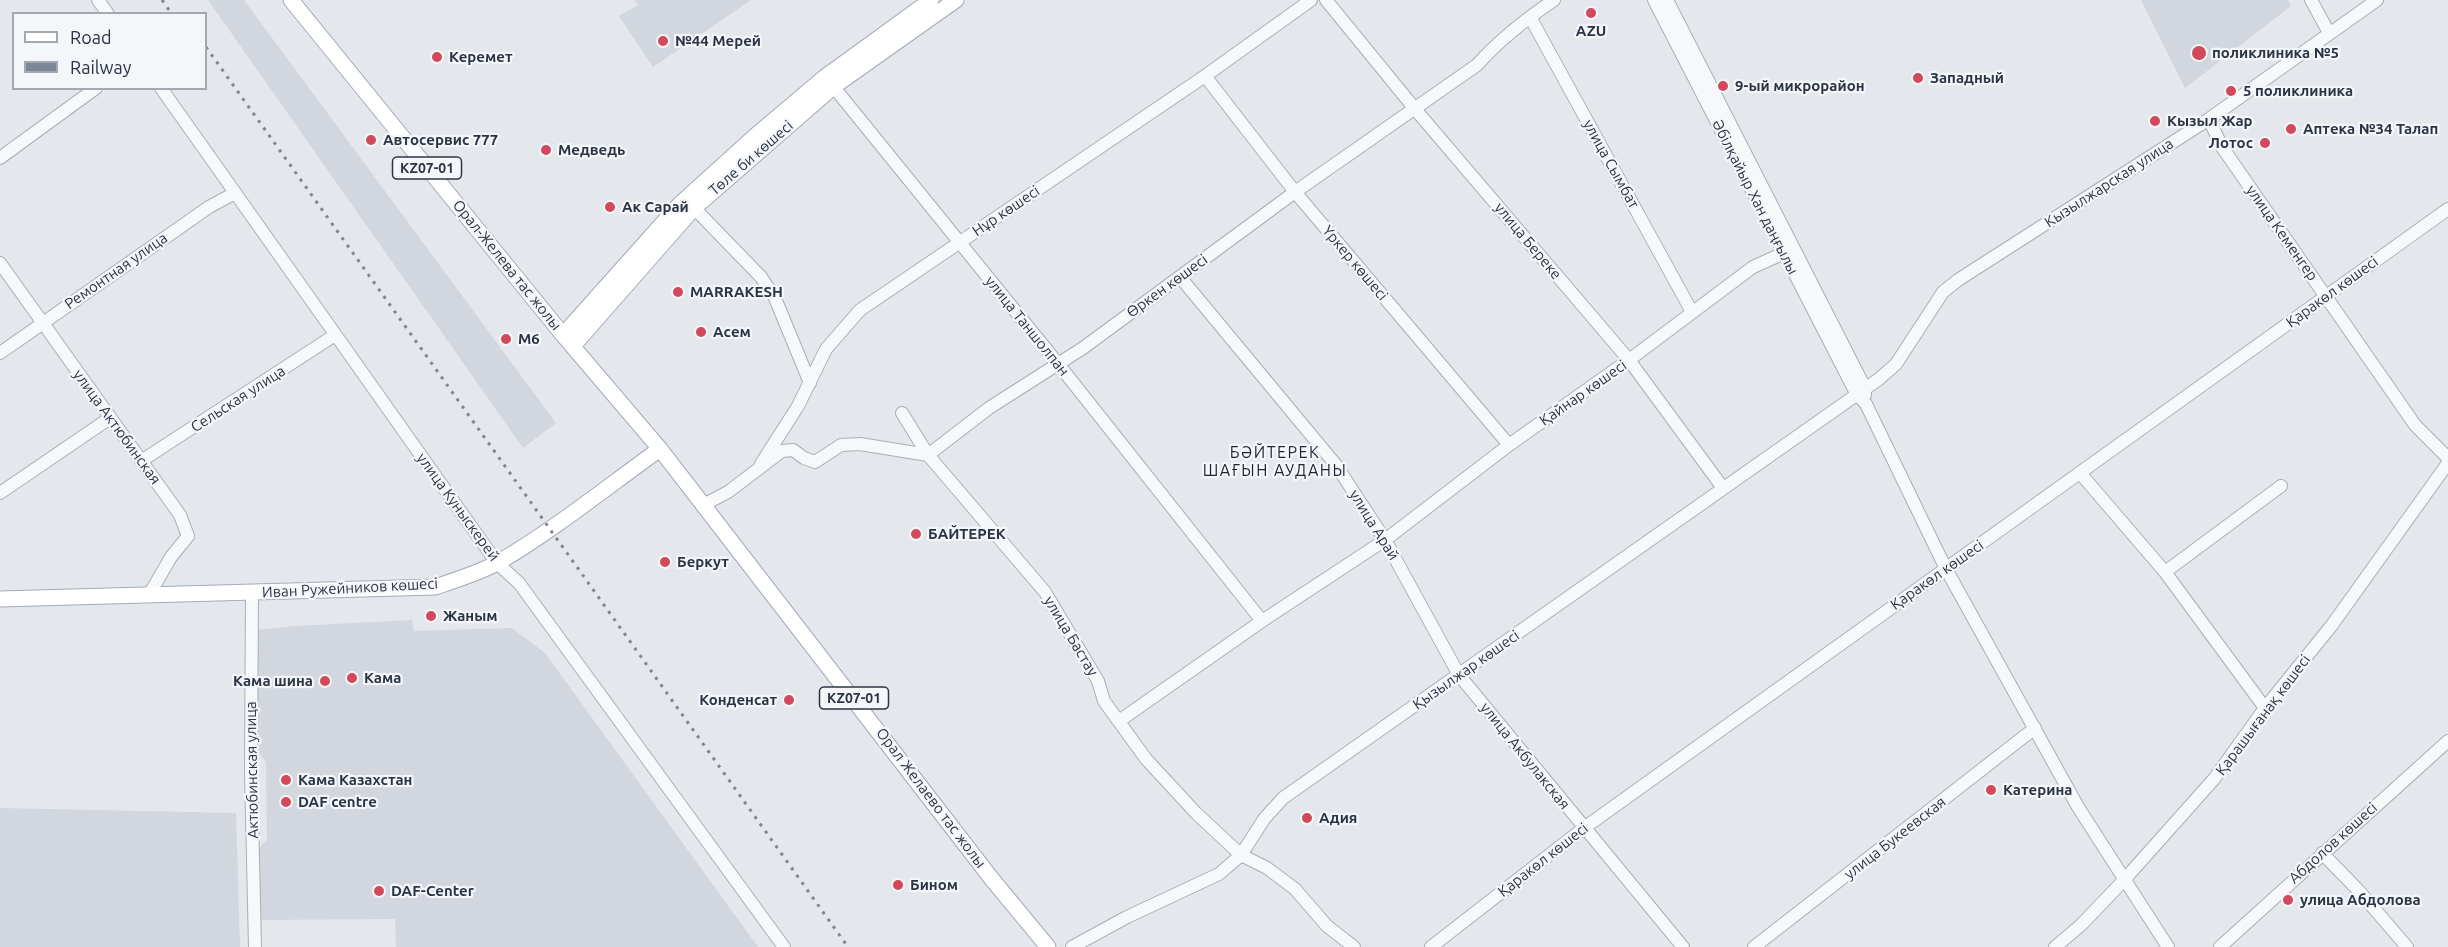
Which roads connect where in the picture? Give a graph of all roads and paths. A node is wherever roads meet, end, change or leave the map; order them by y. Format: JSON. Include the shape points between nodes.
{"nodes":[{"id":1,"x":291,"y":0,"type":"edge"},
{"id":2,"x":931,"y":0,"type":"edge"},
{"id":3,"x":956,"y":0,"type":"edge"},
{"id":4,"x":1311,"y":0,"type":"edge"},
{"id":5,"x":1326,"y":0,"type":"edge"},
{"id":6,"x":1554,"y":0,"type":"edge"},
{"id":7,"x":1654,"y":0,"type":"edge"},
{"id":8,"x":1667,"y":0,"type":"edge"},
{"id":9,"x":2311,"y":0,"type":"edge"},
{"id":10,"x":2377,"y":0,"type":"edge"},
{"id":11,"x":1530,"y":17,"type":"junction"},
{"id":12,"x":2329,"y":33,"type":"junction"},
{"id":13,"x":1205,"y":76,"type":"junction"},
{"id":14,"x":829,"y":82,"type":"junction"},
{"id":15,"x":93,"y":90,"type":"edge"},
{"id":16,"x":162,"y":90,"type":"edge"},
{"id":17,"x":1415,"y":109,"type":"junction"},
{"id":18,"x":2209,"y":119,"type":"junction"},
{"id":19,"x":0,"y":158,"type":"edge"},
{"id":20,"x":1295,"y":192,"type":"junction"},
{"id":21,"x":235,"y":193,"type":"junction"},
{"id":22,"x":694,"y":208,"type":"junction"},
{"id":23,"x":2448,"y":209,"type":"edge"},
{"id":24,"x":960,"y":243,"type":"junction"},
{"id":25,"x":1784,"y":253,"type":"junction"},
{"id":26,"x":0,"y":263,"type":"edge"},
{"id":27,"x":1180,"y":277,"type":"junction"},
{"id":28,"x":2326,"y":296,"type":"junction"},
{"id":29,"x":1692,"y":312,"type":"junction"},
{"id":30,"x":42,"y":322,"type":"junction"},
{"id":31,"x":335,"y":335,"type":"junction"},
{"id":32,"x":568,"y":340,"type":"junction"},
{"id":33,"x":0,"y":353,"type":"edge"},
{"id":34,"x":1629,"y":360,"type":"junction"},
{"id":35,"x":1059,"y":365,"type":"junction"},
{"id":36,"x":810,"y":383,"type":"junction"},
{"id":37,"x":1860,"y":391,"type":"junction"},
{"id":38,"x":902,"y":413,"type":"dead end"},
{"id":39,"x":110,"y":418,"type":"junction"},
{"id":40,"x":1509,"y":445,"type":"junction"},
{"id":41,"x":660,"y":449,"type":"junction"},
{"id":42,"x":928,"y":454,"type":"junction"},
{"id":43,"x":2448,"y":458,"type":"edge"},
{"id":44,"x":141,"y":461,"type":"junction"},
{"id":45,"x":2448,"y":463,"type":"edge"},
{"id":46,"x":756,"y":472,"type":"junction"},
{"id":47,"x":2080,"y":473,"type":"junction"},
{"id":48,"x":2281,"y":486,"type":"dead end"},
{"id":49,"x":1723,"y":488,"type":"junction"},
{"id":50,"x":0,"y":493,"type":"edge"},
{"id":51,"x":703,"y":505,"type":"junction"},
{"id":52,"x":1385,"y":540,"type":"junction"},
{"id":53,"x":497,"y":563,"type":"junction"},
{"id":54,"x":1946,"y":569,"type":"junction"},
{"id":55,"x":2165,"y":572,"type":"junction"},
{"id":56,"x":252,"y":592,"type":"junction"},
{"id":57,"x":149,"y":595,"type":"junction"},
{"id":58,"x":0,"y":599,"type":"edge"},
{"id":59,"x":1262,"y":621,"type":"junction"},
{"id":60,"x":1459,"y":675,"type":"junction"},
{"id":61,"x":2265,"y":708,"type":"junction"},
{"id":62,"x":1119,"y":721,"type":"junction"},
{"id":63,"x":2035,"y":728,"type":"junction"},
{"id":64,"x":2448,"y":741,"type":"edge"},
{"id":65,"x":1584,"y":828,"type":"junction"},
{"id":66,"x":2322,"y":853,"type":"junction"},
{"id":67,"x":1241,"y":855,"type":"junction"},
{"id":68,"x":2124,"y":880,"type":"junction"},
{"id":69,"x":255,"y":947,"type":"edge"},
{"id":70,"x":784,"y":947,"type":"edge"},
{"id":71,"x":1048,"y":947,"type":"edge"},
{"id":72,"x":1072,"y":947,"type":"edge"},
{"id":73,"x":1354,"y":947,"type":"edge"},
{"id":74,"x":1431,"y":947,"type":"edge"},
{"id":75,"x":1683,"y":947,"type":"edge"},
{"id":76,"x":1754,"y":947,"type":"edge"},
{"id":77,"x":2055,"y":947,"type":"edge"},
{"id":78,"x":2168,"y":947,"type":"edge"},
{"id":79,"x":2220,"y":947,"type":"edge"},
{"id":80,"x":2407,"y":947,"type":"edge"}],
"edges":[{"from":1,"to":32,"type":"main road","name":"Орал-Желева тас жолы","number":"KZ07-01"},
{"from":2,"to":14,"type":"main road","name":"Төле би көшесі"},
{"from":3,"to":14,"type":"main road","name":"Төле би көшесі"},
{"from":4,"to":13,"type":"street","name":"Нұр көшесі"},
{"from":5,"to":17,"type":"street","name":"улица Береке"},
{"from":6,"to":11,"type":"street","name":"Өркен көшесі"},
{"from":7,"to":25,"type":"street","name":"Әбілқайыр Хан даңғылы"},
{"from":8,"to":37,"type":"street","name":"Әбілқайыр Хан даңғылы"},
{"from":9,"to":12,"type":"street"},
{"from":10,"to":12,"type":"street","name":"Кызылжарская улица"},
{"from":11,"to":17,"type":"street","name":"Өркен көшесі","via":[[1477,65]]},
{"from":11,"to":29,"type":"street","name":"улица Сымбат"},
{"from":12,"to":18,"type":"street","name":"Кызылжарская улица"},
{"from":13,"to":20,"type":"street","name":"Үркер көшесі"},
{"from":13,"to":24,"type":"street","name":"Нұр көшесі"},
{"from":14,"to":22,"type":"main road","name":"Төле би көшесі"},
{"from":14,"to":24,"type":"street","name":"улица Таншолпан"},
{"from":14,"to":32,"type":"main road","name":"Төле би көшесі","via":[[754,137],[680,204]]},
{"from":15,"to":19,"type":"street"},
{"from":16,"to":21,"type":"street","name":"улица Куныскерей"},
{"from":17,"to":20,"type":"street","name":"Өркен көшесі"},
{"from":17,"to":34,"type":"street","name":"улица Береке"},
{"from":18,"to":28,"type":"street","name":"улица Кеменгер","via":[[2222,147]]},
{"from":18,"to":37,"type":"street","name":"Кызылжарская улица","via":[[1958,280],[1943,292],[1896,364]]},
{"from":20,"to":27,"type":"street","name":"Өркен көшесі"},
{"from":20,"to":40,"type":"street","name":"Үркер көшесі"},
{"from":21,"to":30,"type":"street","name":"Ремонтная улица"},
{"from":21,"to":31,"type":"street","name":"улица Куныскерей"},
{"from":22,"to":32,"type":"main road","name":"Төле би көшесі"},
{"from":22,"to":36,"type":"street","via":[[761,277],[775,298]]},
{"from":23,"to":28,"type":"street","name":"Қаракөл көшесі"},
{"from":24,"to":35,"type":"street","name":"улица Таншолпан"},
{"from":24,"to":36,"type":"street","name":"Нұр көшесі","via":[[860,310],[826,350]]},
{"from":25,"to":29,"type":"street","name":"Қайнар көшесі","via":[[1753,267]]},
{"from":25,"to":37,"type":"street","name":"Әбілқайыр Хан даңғылы"},
{"from":26,"to":30,"type":"street","name":"улица Актюбинская"},
{"from":27,"to":35,"type":"street","name":"Өркен көшесі"},
{"from":27,"to":52,"type":"street","name":"улица Арай","via":[[1336,465]]},
{"from":28,"to":43,"type":"street","name":"улица Кеменгер","via":[[2415,425]]},
{"from":28,"to":47,"type":"street","name":"Қаракөл көшесі"},
{"from":29,"to":34,"type":"street","name":"Қайнар көшесі"},
{"from":30,"to":33,"type":"street","name":"Ремонтная улица"},
{"from":30,"to":39,"type":"street","name":"улица Актюбинская"},
{"from":31,"to":44,"type":"street","name":"Сельская улица"},
{"from":31,"to":53,"type":"street","name":"улица Куныскерей"},
{"from":32,"to":41,"type":"main road","number":"KZ07-01"},
{"from":34,"to":40,"type":"street","name":"Қайнар көшесі"},
{"from":34,"to":49,"type":"street","name":"улица Береке"},
{"from":35,"to":42,"type":"street","name":"Өркен көшесі","via":[[989,408]]},
{"from":35,"to":59,"type":"street","name":"улица Таншолпан"},
{"from":36,"to":46,"type":"street","name":"Нұр көшесі"},
{"from":37,"to":49,"type":"street","name":"Қызылжар көшесі"},
{"from":37,"to":54,"type":"street"},
{"from":38,"to":42,"type":"street","name":"улица Бастау"},
{"from":39,"to":44,"type":"street","name":"улица Актюбинская"},
{"from":39,"to":50,"type":"street"},
{"from":40,"to":52,"type":"street","name":"Қайнар көшесі"},
{"from":41,"to":51,"type":"main road","name":"Орал Желаево тас жолы","number":"KZ07-01"},
{"from":41,"to":53,"type":"main road","name":"Иван Ружейников көшесі"},
{"from":42,"to":46,"type":"street","via":[[841,445],[815,462],[793,450],[782,451]]},
{"from":42,"to":62,"type":"street","name":"улица Бастау","via":[[1045,592],[1098,681],[1104,701]]},
{"from":44,"to":57,"type":"street","name":"улица Актюбинская","via":[[180,515],[188,536]]},
{"from":45,"to":61,"type":"street","name":"Қарашығанақ көшесі","via":[[2332,625]]},
{"from":46,"to":51,"type":"street"},
{"from":47,"to":54,"type":"street","name":"Қаракөл көшесі"},
{"from":47,"to":55,"type":"street"},
{"from":48,"to":55,"type":"street"},
{"from":49,"to":60,"type":"street","name":"Қызылжар көшесі"},
{"from":51,"to":71,"type":"main road","name":"Орал Желаево тас жолы","number":"KZ07-01"},
{"from":52,"to":59,"type":"street","name":"Қайнар көшесі"},
{"from":52,"to":60,"type":"street","name":"улица Арай"},
{"from":53,"to":56,"type":"main road","name":"Иван Ружейников көшесі","via":[[435,587]]},
{"from":53,"to":70,"type":"street","name":"улица Куныскерей","via":[[519,583]]},
{"from":54,"to":63,"type":"street"},
{"from":54,"to":65,"type":"street","name":"Қаракөл көшесі"},
{"from":55,"to":61,"type":"street"},
{"from":56,"to":57,"type":"main road","name":"Иван Ружейников көшесі"},
{"from":56,"to":69,"type":"street","name":"Актюбинская улица"},
{"from":57,"to":58,"type":"main road","name":"Иван Ружейников көшесі"},
{"from":59,"to":62,"type":"street","name":"Қайнар көшесі"},
{"from":60,"to":65,"type":"street","name":"улица Акбулакская"},
{"from":60,"to":67,"type":"street","name":"Қызылжар көшесі","via":[[1283,798]]},
{"from":61,"to":68,"type":"street","name":"Қарашығанақ көшесі","via":[[2214,779]]},
{"from":62,"to":67,"type":"street","name":"улица Бастау","via":[[1174,790]]},
{"from":63,"to":68,"type":"street"},
{"from":63,"to":76,"type":"street","name":"улица Букеевская"},
{"from":64,"to":66,"type":"street","name":"Абдолов көшесі"},
{"from":65,"to":74,"type":"street","name":"Қаракөл көшесі"},
{"from":65,"to":75,"type":"street","name":"улица Акбулакская"},
{"from":66,"to":79,"type":"street","name":"Абдолов көшесі"},
{"from":66,"to":80,"type":"street"},
{"from":67,"to":72,"type":"street","name":"Қызылжар көшесі","via":[[1219,874]]},
{"from":67,"to":73,"type":"street","name":"улица Бастау","via":[[1267,868],[1295,890]]},
{"from":68,"to":77,"type":"street","name":"Қарашығанақ көшесі","via":[[2081,926]]},
{"from":68,"to":78,"type":"street"}]}
